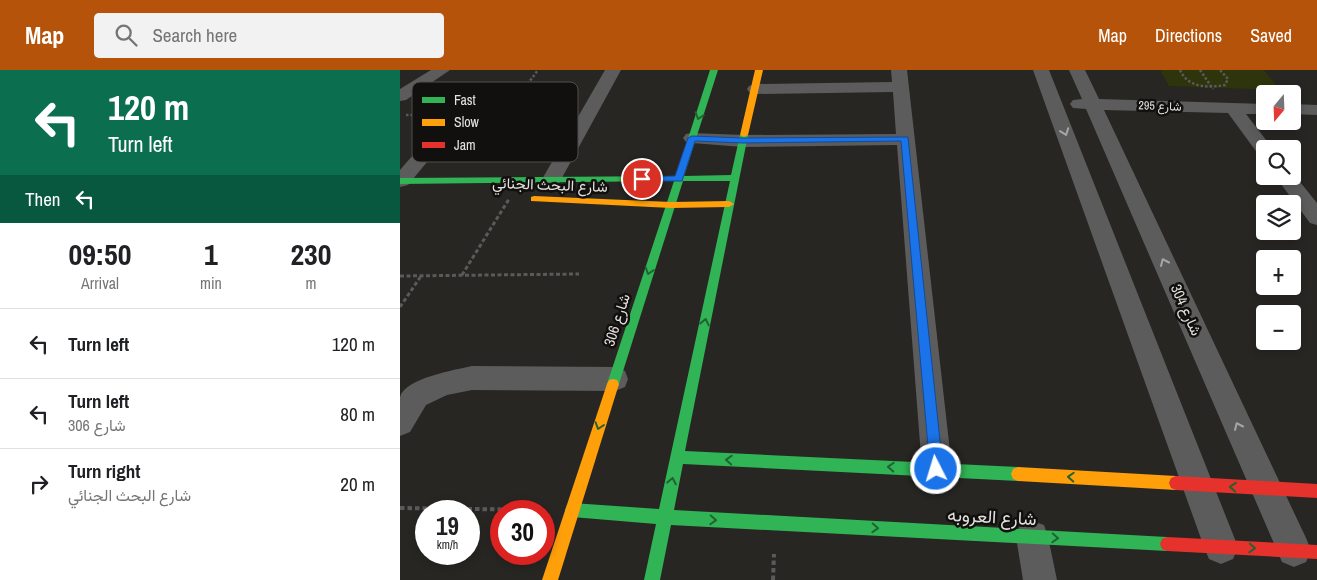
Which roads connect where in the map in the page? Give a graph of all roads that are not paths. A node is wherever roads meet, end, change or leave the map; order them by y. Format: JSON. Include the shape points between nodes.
{"nodes":[{"id":1,"x":442,"y":70,"type":"edge"},
{"id":2,"x":613,"y":70,"type":"edge"},
{"id":3,"x":714,"y":70,"type":"edge"},
{"id":4,"x":759,"y":70,"type":"edge"},
{"id":5,"x":1041,"y":70,"type":"edge"},
{"id":6,"x":1077,"y":70,"type":"edge"},
{"id":7,"x":900,"y":79,"type":"edge"},
{"id":8,"x":423,"y":82,"type":"edge"},
{"id":9,"x":412,"y":89,"type":"edge"},
{"id":10,"x":755,"y":89,"type":"junction"},
{"id":11,"x":400,"y":96,"type":"edge"},
{"id":12,"x":1054,"y":103,"type":"junction"},
{"id":13,"x":1093,"y":104,"type":"junction"},
{"id":14,"x":1233,"y":108,"type":"junction"},
{"id":15,"x":1256,"y":109,"type":"edge"},
{"id":16,"x":1301,"y":109,"type":"edge"},
{"id":17,"x":1317,"y":110,"type":"edge"},
{"id":18,"x":578,"y":132,"type":"edge"},
{"id":19,"x":692,"y":138,"type":"junction"},
{"id":20,"x":905,"y":139,"type":"junction"},
{"id":21,"x":1257,"y":140,"type":"edge"},
{"id":22,"x":743,"y":141,"type":"junction"},
{"id":23,"x":414,"y":162,"type":"edge"},
{"id":24,"x":561,"y":162,"type":"edge"},
{"id":25,"x":735,"y":178,"type":"junction"},
{"id":26,"x":679,"y":179,"type":"junction"},
{"id":27,"x":401,"y":181,"type":"edge"},
{"id":28,"x":551,"y":181,"type":"junction"},
{"id":29,"x":1292,"y":185,"type":"edge"},
{"id":30,"x":509,"y":198,"type":"road end"},
{"id":31,"x":670,"y":204,"type":"junction"},
{"id":32,"x":729,"y":204,"type":"junction"},
{"id":33,"x":1314,"y":212,"type":"edge"},
{"id":34,"x":614,"y":378,"type":"junction"},
{"id":35,"x":408,"y":397,"type":"edge"},
{"id":36,"x":400,"y":424,"type":"edge"},
{"id":37,"x":677,"y":457,"type":"junction"},
{"id":38,"x":936,"y":469,"type":"junction"},
{"id":39,"x":1196,"y":484,"type":"junction"},
{"id":40,"x":1266,"y":489,"type":"junction"},
{"id":41,"x":1317,"y":491,"type":"edge"},
{"id":42,"x":572,"y":510,"type":"junction"},
{"id":43,"x":664,"y":518,"type":"junction"},
{"id":44,"x":1032,"y":537,"type":"junction"},
{"id":45,"x":1221,"y":547,"type":"junction"},
{"id":46,"x":1305,"y":551,"type":"edge"},
{"id":47,"x":550,"y":580,"type":"edge"},
{"id":48,"x":652,"y":580,"type":"edge"},
{"id":49,"x":1040,"y":580,"type":"edge"}],
"edges":[{"from":1,"to":8,"type":"street"},
{"from":2,"to":18,"type":"street"},
{"from":3,"to":19,"type":"street","name":"شارع 306","one_way":true},
{"from":4,"to":10,"type":"street"},
{"from":5,"to":12,"type":"street"},
{"from":6,"to":13,"type":"street","name":"شارع 304"},
{"from":7,"to":10,"type":"street"},
{"from":7,"to":20,"type":"street"},
{"from":9,"to":11,"type":"street"},
{"from":10,"to":22,"type":"street"},
{"from":12,"to":13,"type":"street","name":"شارع 295"},
{"from":12,"to":39,"type":"street","one_way":true},
{"from":13,"to":14,"type":"street","name":"شارع 295"},
{"from":40,"to":13,"type":"street","name":"شارع 304","one_way":true},
{"from":14,"to":15,"type":"street","name":"شارع 295"},
{"from":14,"to":21,"type":"street"},
{"from":16,"to":17,"type":"street"},
{"from":19,"to":22,"type":"street"},
{"from":19,"to":26,"type":"street","name":"شارع 306"},
{"from":20,"to":22,"type":"street"},
{"from":20,"to":38,"type":"street"},
{"from":22,"to":25,"type":"street"},
{"from":23,"to":27,"type":"street"},
{"from":24,"to":28,"type":"street"},
{"from":25,"to":26,"type":"street","name":"شارع البحث الجنائي"},
{"from":25,"to":32,"type":"street"},
{"from":26,"to":28,"type":"street","name":"شارع البحث الجنائي"},
{"from":26,"to":31,"type":"street","name":"شارع 306"},
{"from":27,"to":28,"type":"street","name":"شارع البحث الجنائي"},
{"from":29,"to":33,"type":"street"},
{"from":30,"to":31,"type":"street","name":"شارع البحث الجنائي"},
{"from":31,"to":32,"type":"street","name":"شارع البحث الجنائي"},
{"from":31,"to":34,"type":"street","name":"شارع 306","one_way":true},
{"from":37,"to":32,"type":"street","one_way":true},
{"from":34,"to":35,"type":"street","via":[[472,378],[443,384]]},
{"from":34,"to":42,"type":"street","name":"شارع 306","one_way":true},
{"from":35,"to":36,"type":"street"},
{"from":38,"to":37,"type":"street","one_way":true},
{"from":43,"to":37,"type":"street","one_way":true},
{"from":39,"to":38,"type":"street","one_way":true},
{"from":40,"to":39,"type":"street","one_way":true},
{"from":39,"to":45,"type":"street"},
{"from":40,"to":41,"type":"street"},
{"from":40,"to":46,"type":"street","name":"شارع 304"},
{"from":42,"to":43,"type":"street","name":"شارع العروبه"},
{"from":42,"to":47,"type":"street","name":"شارع 306"},
{"from":43,"to":44,"type":"street","name":"شارع العروبه","one_way":true},
{"from":43,"to":48,"type":"street"},
{"from":44,"to":45,"type":"street","name":"شارع العروبه","one_way":true},
{"from":44,"to":49,"type":"street"},
{"from":45,"to":46,"type":"street","name":"شارع العروبه","one_way":true}]}
